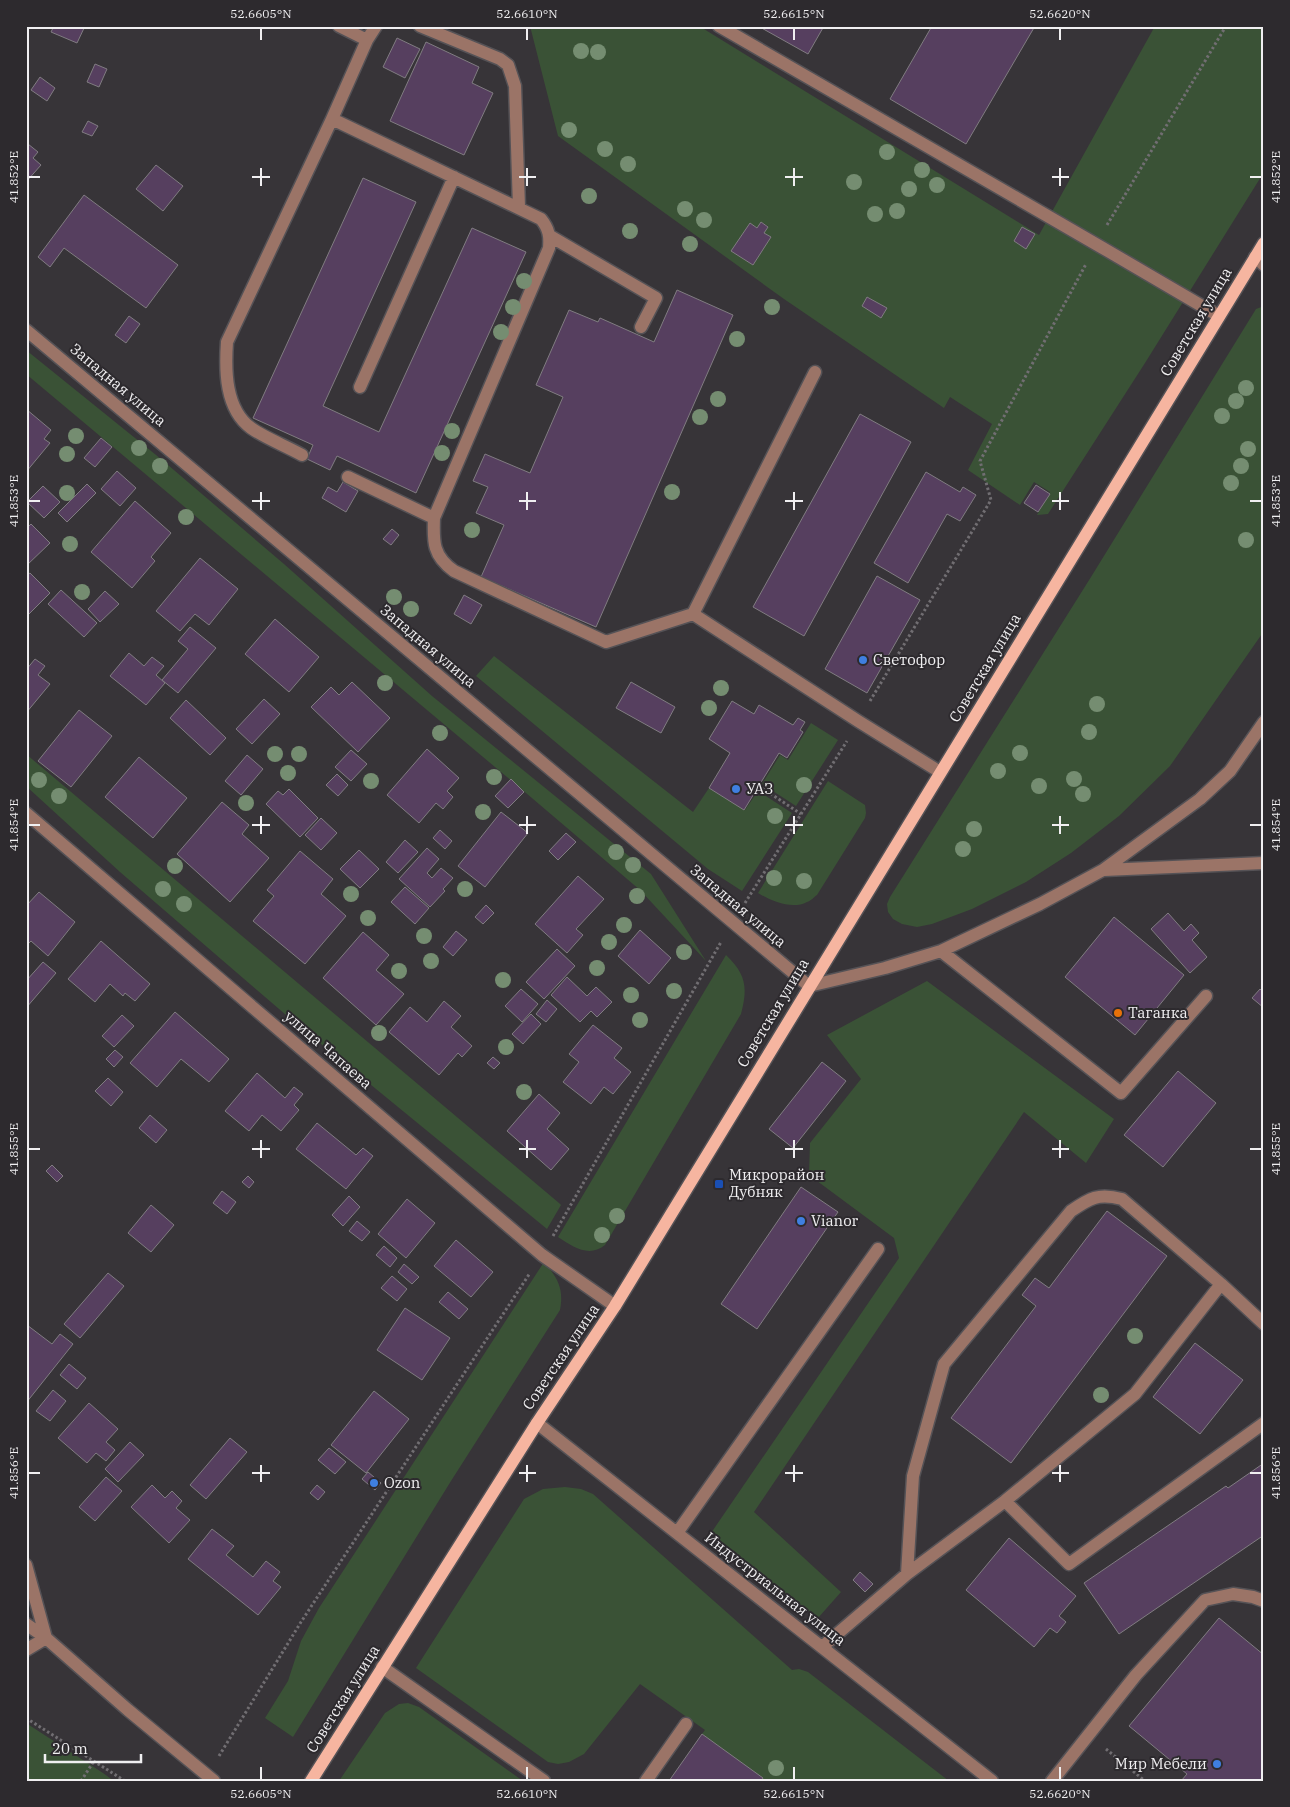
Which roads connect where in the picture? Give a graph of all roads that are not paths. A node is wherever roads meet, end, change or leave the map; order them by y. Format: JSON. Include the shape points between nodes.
{"nodes":[{"id":1,"x":339,"y":26,"type":"edge"},
{"id":2,"x":376,"y":26,"type":"edge"},
{"id":3,"x":420,"y":26,"type":"edge"},
{"id":4,"x":719,"y":26,"type":"edge"},
{"id":5,"x":367,"y":40,"type":"junction"},
{"id":6,"x":332,"y":119,"type":"junction"},
{"id":7,"x":454,"y":177,"type":"junction"},
{"id":8,"x":519,"y":208,"type":"junction"},
{"id":9,"x":550,"y":236,"type":"junction"},
{"id":10,"x":1264,"y":243,"type":"edge"},
{"id":11,"x":1259,"y":261,"type":"edge"},
{"id":12,"x":1219,"y":316,"type":"junction"},
{"id":13,"x":641,"y":327,"type":"dead end"},
{"id":14,"x":26,"y":330,"type":"edge"},
{"id":15,"x":815,"y":372,"type":"dead end"},
{"id":16,"x":360,"y":387,"type":"dead end"},
{"id":17,"x":302,"y":455,"type":"dead end"},
{"id":18,"x":348,"y":477,"type":"dead end"},
{"id":19,"x":434,"y":518,"type":"junction"},
{"id":20,"x":692,"y":614,"type":"junction"},
{"id":21,"x":1264,"y":722,"type":"edge"},
{"id":22,"x":940,"y":772,"type":"junction"},
{"id":23,"x":26,"y":813,"type":"edge"},
{"id":24,"x":1264,"y":863,"type":"edge"},
{"id":25,"x":1104,"y":870,"type":"junction"},
{"id":26,"x":941,"y":951,"type":"junction"},
{"id":27,"x":809,"y":986,"type":"junction"},
{"id":28,"x":1206,"y":996,"type":"dead end"},
{"id":29,"x":878,"y":1249,"type":"dead end"},
{"id":30,"x":1221,"y":1284,"type":"junction"},
{"id":31,"x":615,"y":1306,"type":"junction"},
{"id":32,"x":1264,"y":1324,"type":"edge"},
{"id":33,"x":537,"y":1423,"type":"junction"},
{"id":34,"x":1264,"y":1423,"type":"edge"},
{"id":35,"x":1005,"y":1501,"type":"junction"},
{"id":36,"x":676,"y":1533,"type":"junction"},
{"id":37,"x":26,"y":1565,"type":"edge"},
{"id":38,"x":907,"y":1574,"type":"junction"},
{"id":39,"x":1264,"y":1601,"type":"edge"},
{"id":40,"x":26,"y":1624,"type":"edge"},
{"id":41,"x":46,"y":1638,"type":"junction"},
{"id":42,"x":822,"y":1647,"type":"junction"},
{"id":43,"x":26,"y":1650,"type":"edge"},
{"id":44,"x":382,"y":1667,"type":"junction"},
{"id":45,"x":686,"y":1724,"type":"dead end"},
{"id":46,"x":210,"y":1778,"type":"edge"},
{"id":47,"x":989,"y":1780,"type":"edge"},
{"id":48,"x":311,"y":1781,"type":"edge"},
{"id":49,"x":544,"y":1781,"type":"edge"},
{"id":50,"x":646,"y":1781,"type":"edge"},
{"id":51,"x":1052,"y":1781,"type":"edge"}],
"edges":[{"from":1,"to":5,"type":"street"},
{"from":2,"to":5,"type":"street"},
{"from":3,"to":8,"type":"street","via":[[508,65],[514,86]]},
{"from":4,"to":12,"type":"street"},
{"from":5,"to":6,"type":"street"},
{"from":6,"to":7,"type":"street"},
{"from":6,"to":17,"type":"street","via":[[227,342],[227,375],[235,409],[251,428]]},
{"from":7,"to":8,"type":"street"},
{"from":7,"to":16,"type":"street"},
{"from":8,"to":9,"type":"street","via":[[541,219]]},
{"from":9,"to":13,"type":"street","via":[[656,298]]},
{"from":9,"to":19,"type":"street","via":[[549,248]]},
{"from":10,"to":11,"type":"main road","name":"Советская улица"},
{"from":11,"to":12,"type":"main road","name":"Советская улица"},
{"from":12,"to":22,"type":"main road","name":"Советская улица"},
{"from":14,"to":27,"type":"street","name":"Западная улица"},
{"from":15,"to":20,"type":"street"},
{"from":18,"to":19,"type":"street"},
{"from":19,"to":20,"type":"street","via":[[437,554],[444,564],[606,642]]},
{"from":20,"to":22,"type":"street"},
{"from":21,"to":25,"type":"street","via":[[1230,771],[1200,798]]},
{"from":22,"to":27,"type":"main road","name":"Советская улица"},
{"from":23,"to":31,"type":"street","name":"улица Чапаева","via":[[542,1255]]},
{"from":24,"to":25,"type":"street"},
{"from":25,"to":26,"type":"street"},
{"from":26,"to":27,"type":"street"},
{"from":26,"to":28,"type":"street","via":[[1120,1093]]},
{"from":27,"to":31,"type":"main road","name":"Советская улица"},
{"from":29,"to":36,"type":"street"},
{"from":30,"to":32,"type":"street"},
{"from":30,"to":35,"type":"street","via":[[1135,1394]]},
{"from":30,"to":38,"type":"street","via":[[1122,1199],[1106,1195],[1071,1211],[944,1364],[913,1476]]},
{"from":31,"to":33,"type":"main road","name":"Советская улица"},
{"from":33,"to":36,"type":"street","name":"Индустриальная улица"},
{"from":33,"to":44,"type":"main road","name":"Советская улица"},
{"from":34,"to":35,"type":"street","via":[[1069,1564]]},
{"from":35,"to":38,"type":"street"},
{"from":36,"to":42,"type":"street","name":"Индустриальная улица"},
{"from":37,"to":41,"type":"street"},
{"from":38,"to":42,"type":"street"},
{"from":39,"to":51,"type":"street","via":[[1233,1594],[1205,1600],[1136,1675]]},
{"from":40,"to":41,"type":"street"},
{"from":41,"to":43,"type":"street"},
{"from":41,"to":46,"type":"street"},
{"from":42,"to":47,"type":"street","name":"Индустриальная улица"},
{"from":44,"to":48,"type":"main road","name":"Советская улица"},
{"from":44,"to":49,"type":"street"},
{"from":45,"to":50,"type":"street"}]}
